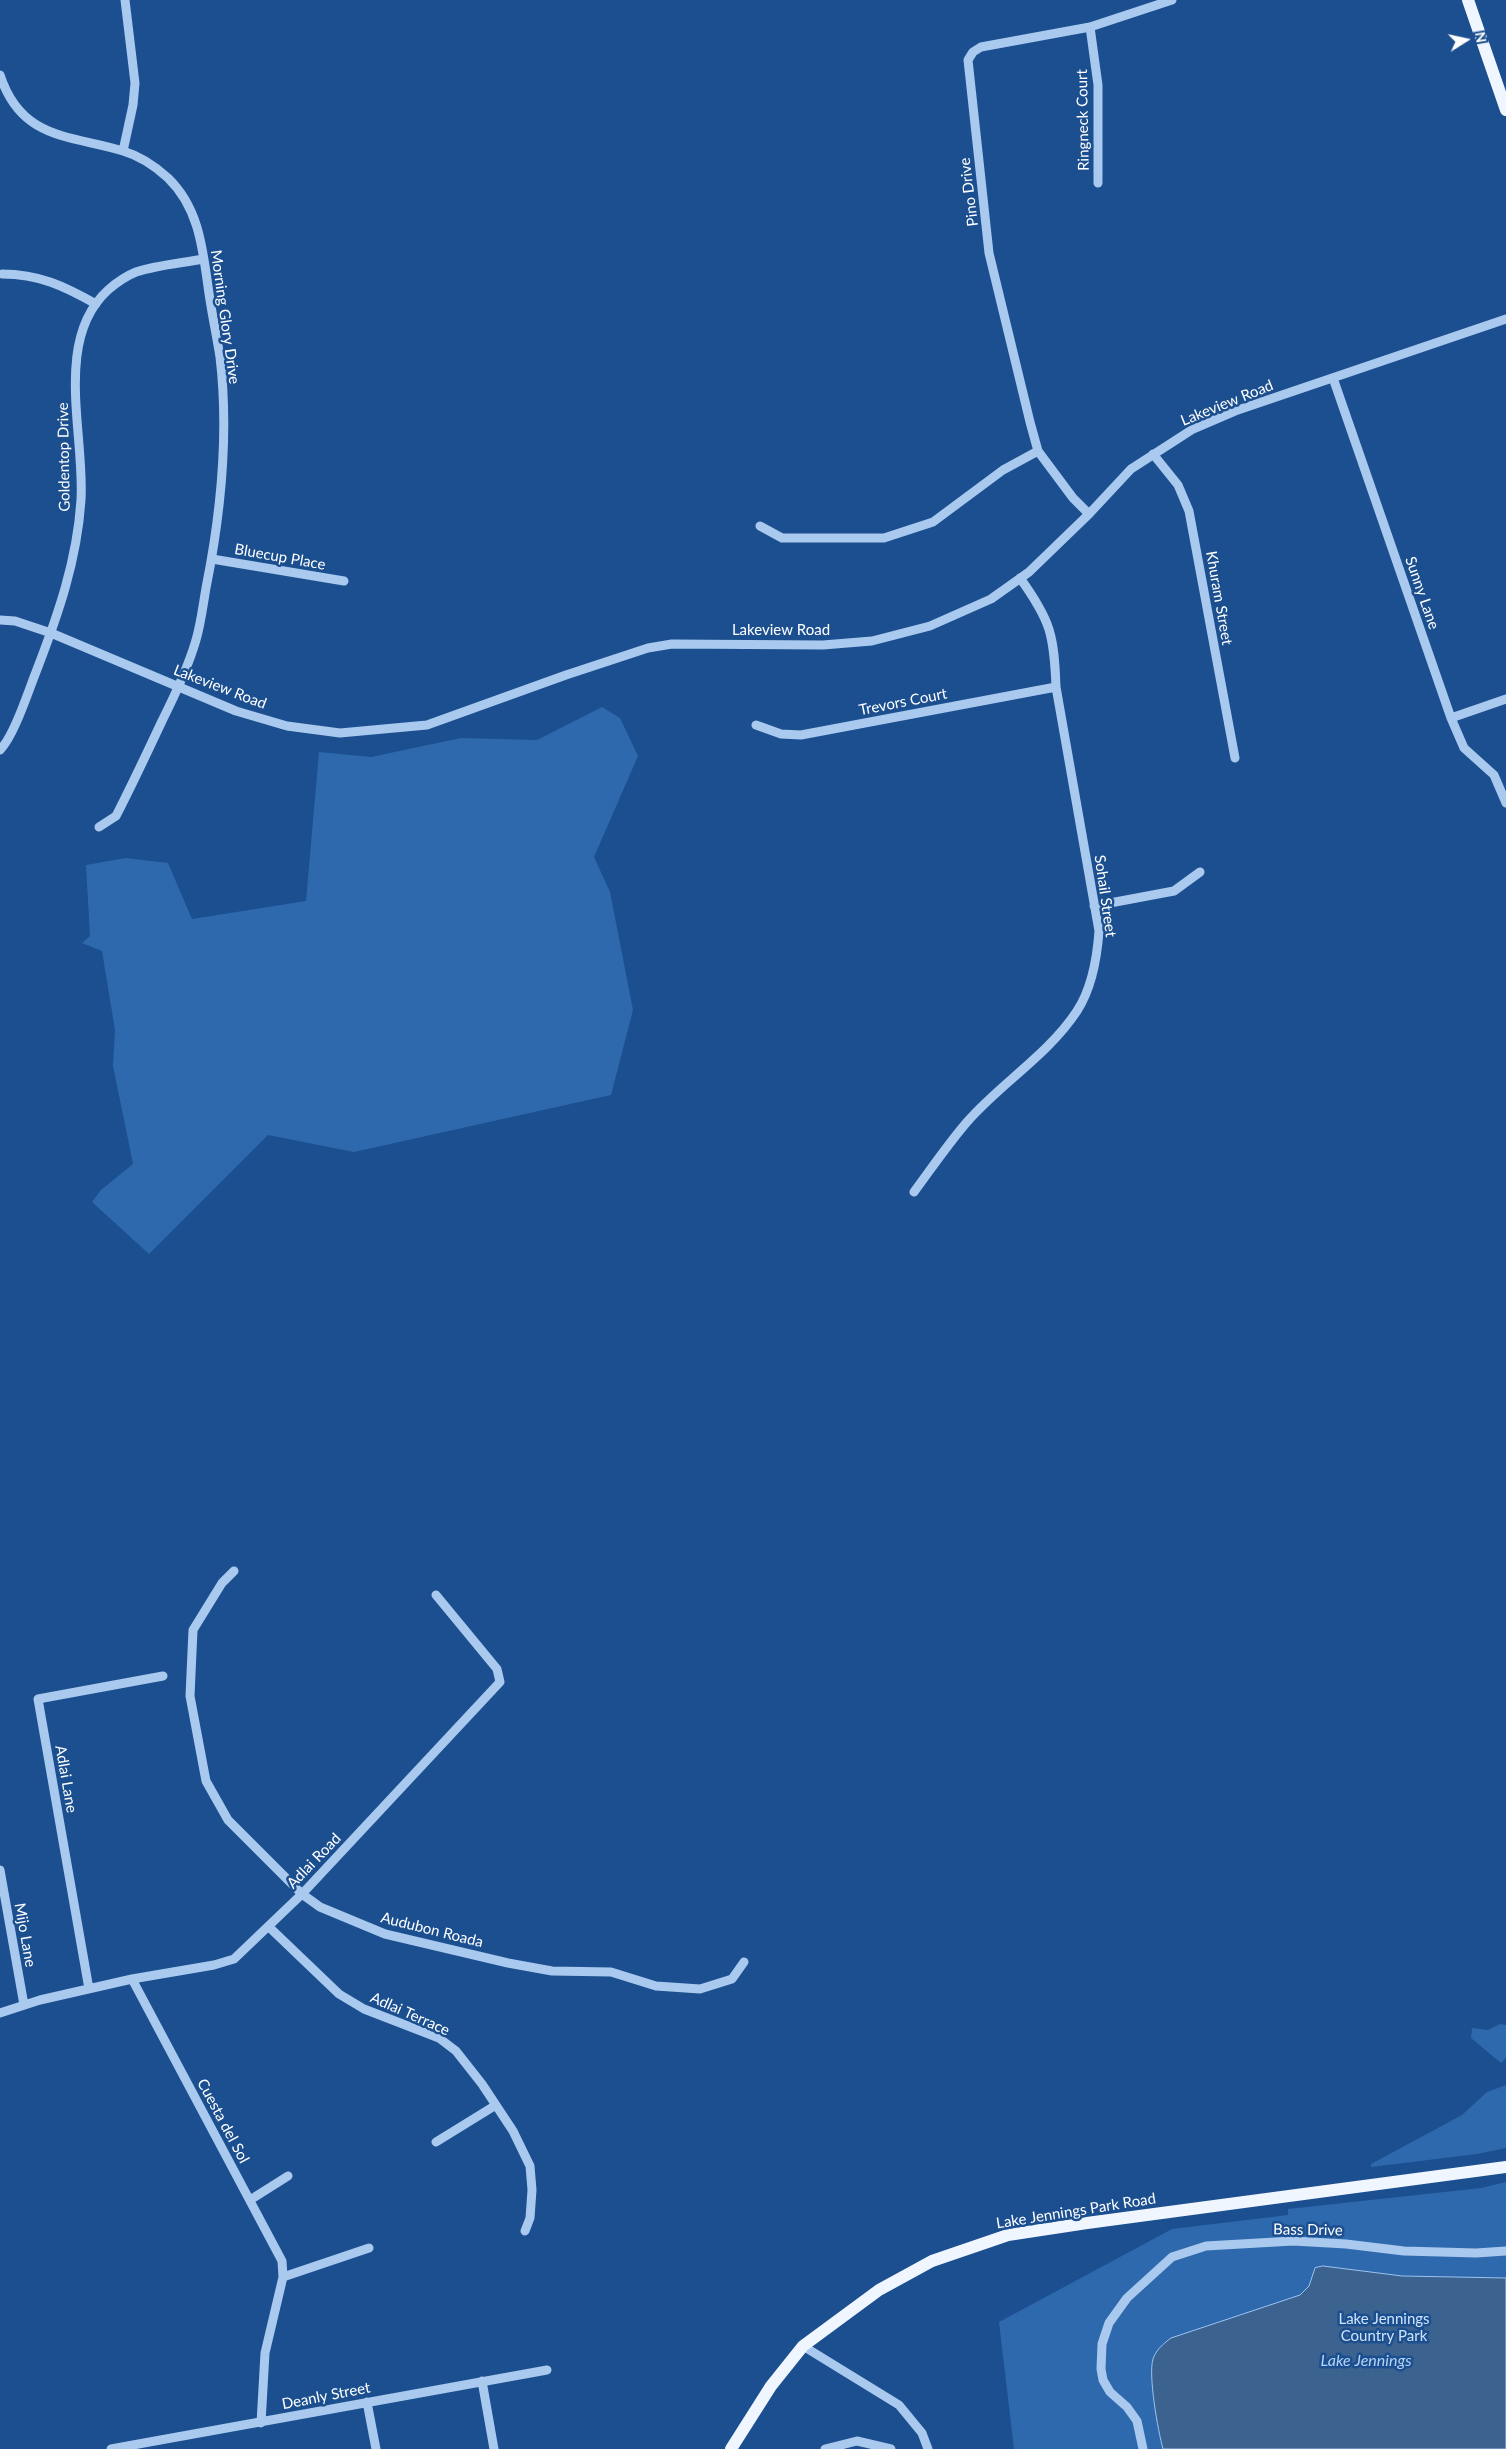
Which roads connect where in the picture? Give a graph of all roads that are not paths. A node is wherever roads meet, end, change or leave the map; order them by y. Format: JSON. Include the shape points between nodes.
{"nodes":[{"id":1,"x":124,"y":0,"type":"edge"},
{"id":2,"x":1172,"y":0,"type":"edge"},
{"id":3,"x":1468,"y":0,"type":"edge"},
{"id":4,"x":1090,"y":27,"type":"junction"},
{"id":5,"x":0,"y":75,"type":"edge"},
{"id":6,"x":1506,"y":110,"type":"edge"},
{"id":7,"x":124,"y":151,"type":"junction"},
{"id":8,"x":1098,"y":183,"type":"dead end"},
{"id":9,"x":203,"y":259,"type":"junction"},
{"id":10,"x":2,"y":274,"type":"dead end"},
{"id":11,"x":96,"y":304,"type":"junction"},
{"id":12,"x":1506,"y":320,"type":"edge"},
{"id":13,"x":1333,"y":378,"type":"junction"},
{"id":14,"x":1038,"y":451,"type":"junction"},
{"id":15,"x":1153,"y":454,"type":"junction"},
{"id":16,"x":1089,"y":514,"type":"junction"},
{"id":17,"x":760,"y":526,"type":"dead end"},
{"id":18,"x":212,"y":559,"type":"junction"},
{"id":19,"x":1020,"y":578,"type":"junction"},
{"id":20,"x":344,"y":581,"type":"dead end"},
{"id":21,"x":0,"y":620,"type":"edge"},
{"id":22,"x":51,"y":633,"type":"junction"},
{"id":23,"x":178,"y":687,"type":"junction"},
{"id":24,"x":1056,"y":687,"type":"junction"},
{"id":25,"x":1506,"y":699,"type":"edge"},
{"id":26,"x":1451,"y":718,"type":"junction"},
{"id":27,"x":756,"y":725,"type":"dead end"},
{"id":28,"x":0,"y":750,"type":"edge"},
{"id":29,"x":1235,"y":758,"type":"dead end"},
{"id":30,"x":1506,"y":803,"type":"edge"},
{"id":31,"x":99,"y":828,"type":"dead end"},
{"id":32,"x":1200,"y":872,"type":"dead end"},
{"id":33,"x":1094,"y":906,"type":"junction"},
{"id":34,"x":914,"y":1192,"type":"dead end"},
{"id":35,"x":234,"y":1571,"type":"dead end"},
{"id":36,"x":436,"y":1595,"type":"dead end"},
{"id":37,"x":163,"y":1676,"type":"dead end"},
{"id":38,"x":0,"y":1870,"type":"edge"},
{"id":39,"x":302,"y":1894,"type":"junction"},
{"id":40,"x":269,"y":1927,"type":"junction"},
{"id":41,"x":744,"y":1962,"type":"dead end"},
{"id":42,"x":132,"y":1980,"type":"junction"},
{"id":43,"x":89,"y":1989,"type":"junction"},
{"id":44,"x":24,"y":2005,"type":"junction"},
{"id":45,"x":0,"y":2013,"type":"edge"},
{"id":46,"x":496,"y":2105,"type":"junction"},
{"id":47,"x":436,"y":2142,"type":"dead end"},
{"id":48,"x":1506,"y":2167,"type":"edge"},
{"id":49,"x":288,"y":2176,"type":"dead end"},
{"id":50,"x":250,"y":2200,"type":"junction"},
{"id":51,"x":525,"y":2231,"type":"dead end"},
{"id":52,"x":369,"y":2248,"type":"dead end"},
{"id":53,"x":1506,"y":2251,"type":"edge"},
{"id":54,"x":284,"y":2277,"type":"junction"},
{"id":55,"x":803,"y":2346,"type":"junction"},
{"id":56,"x":547,"y":2370,"type":"dead end"},
{"id":57,"x":482,"y":2381,"type":"junction"},
{"id":58,"x":368,"y":2402,"type":"junction"},
{"id":59,"x":261,"y":2423,"type":"junction"},
{"id":60,"x":831,"y":2448,"type":"edge"},
{"id":61,"x":111,"y":2449,"type":"edge"},
{"id":62,"x":376,"y":2449,"type":"edge"},
{"id":63,"x":494,"y":2449,"type":"edge"},
{"id":64,"x":731,"y":2449,"type":"edge"},
{"id":65,"x":891,"y":2449,"type":"edge"},
{"id":66,"x":928,"y":2449,"type":"edge"},
{"id":67,"x":1143,"y":2449,"type":"edge"}],
"edges":[{"from":1,"to":7,"type":"street","via":[[135,83]]},
{"from":2,"to":4,"type":"street","name":"Pino Drive"},
{"from":3,"to":6,"type":"main road"},
{"from":4,"to":8,"type":"street","name":"Ringneck Court","via":[[1098,85]]},
{"from":4,"to":14,"type":"street","name":"Pino Drive","via":[[981,47],[968,60],[989,253]]},
{"from":5,"to":7,"type":"street","name":"Morning Glory Drive","via":[[16,106],[40,127],[68,139]]},
{"from":7,"to":9,"type":"street","name":"Morning Glory Drive","via":[[153,166],[178,190],[196,222]]},
{"from":9,"to":11,"type":"street","name":"Goldentop Drive","via":[[136,272],[114,285]]},
{"from":9,"to":18,"type":"street","name":"Morning Glory Drive","via":[[220,357],[223,422],[221,488]]},
{"from":10,"to":11,"type":"street","via":[[21,274],[56,282]]},
{"from":11,"to":22,"type":"street","name":"Goldentop Drive","via":[[84,324],[75,359],[81,500],[68,586]]},
{"from":12,"to":13,"type":"street","name":"Lakeview Road"},
{"from":13,"to":15,"type":"street","name":"Lakeview Road","via":[[1215,419]]},
{"from":13,"to":26,"type":"street","name":"Sunny Lane"},
{"from":14,"to":16,"type":"street","name":"Pino Drive"},
{"from":14,"to":17,"type":"street","via":[[1003,470],[933,522],[884,538],[782,538]]},
{"from":15,"to":16,"type":"street","name":"Lakeview Road","via":[[1131,469]]},
{"from":15,"to":29,"type":"street","name":"Khuram Street","via":[[1178,485],[1189,512]]},
{"from":16,"to":19,"type":"street","name":"Lakeview Road"},
{"from":18,"to":20,"type":"street","name":"Bluecup Place"},
{"from":18,"to":23,"type":"street","name":"Morning Glory Drive","via":[[196,641]]},
{"from":19,"to":23,"type":"street","name":"Lakeview Road","via":[[991,599],[930,626],[872,641],[823,645],[672,644],[648,648],[427,725],[340,733],[296,727],[236,712]]},
{"from":19,"to":24,"type":"street","name":"Sohail Street","via":[[1040,606],[1050,628],[1055,651]]},
{"from":21,"to":22,"type":"street","name":"Lakeview Road","via":[[15,621]]},
{"from":22,"to":23,"type":"street","name":"Lakeview Road"},
{"from":22,"to":28,"type":"street","name":"Goldentop Drive","via":[[23,704]]},
{"from":23,"to":31,"type":"street","name":"Morning Glory Drive","via":[[116,816]]},
{"from":24,"to":27,"type":"street","name":"Trevors Court","via":[[801,735],[781,734]]},
{"from":24,"to":33,"type":"street","name":"Sohail Street"},
{"from":25,"to":26,"type":"street"},
{"from":26,"to":30,"type":"street","name":"Sunny Lane","via":[[1464,748],[1494,775]]},
{"from":32,"to":33,"type":"street","via":[[1174,890]]},
{"from":33,"to":34,"type":"street","name":"Sohail Street","via":[[1099,931],[1097,953],[1091,980],[1077,1010],[1056,1036],[967,1122]]},
{"from":35,"to":39,"type":"street","name":"Audubon Roada","via":[[222,1583],[193,1630],[190,1696],[206,1781],[228,1820]]},
{"from":36,"to":39,"type":"street","name":"Adlai Road","via":[[497,1669],[500,1682]]},
{"from":37,"to":43,"type":"street","name":"Adlai Lane","via":[[38,1699]]},
{"from":38,"to":44,"type":"street","name":"Mijo Lane"},
{"from":39,"to":40,"type":"street","name":"Adlai Road"},
{"from":39,"to":41,"type":"street","name":"Audubon Roada","via":[[320,1907],[385,1934],[552,1970],[611,1972],[656,1986],[700,1989],[732,1979]]},
{"from":40,"to":42,"type":"street","name":"Adlai Road","via":[[234,1959],[214,1966]]},
{"from":40,"to":46,"type":"street","name":"Adlai Terrace","via":[[339,1994],[364,2009],[438,2038],[456,2050]]},
{"from":42,"to":43,"type":"street","name":"Adlai Road"},
{"from":42,"to":50,"type":"street","name":"Cuesta del Sol"},
{"from":43,"to":44,"type":"street","name":"Adlai Road"},
{"from":44,"to":45,"type":"street","name":"Adlai Road"},
{"from":46,"to":47,"type":"street"},
{"from":46,"to":51,"type":"street","name":"Adlai Terrace","via":[[530,2166],[530,2218]]},
{"from":48,"to":55,"type":"main road","name":"Lake Jennings Park Road","via":[[1008,2236],[932,2261],[879,2290]]},
{"from":49,"to":50,"type":"street"},
{"from":50,"to":54,"type":"street","name":"Cuesta del Sol","via":[[282,2261]]},
{"from":52,"to":54,"type":"street"},
{"from":53,"to":67,"type":"street","name":"Bass Drive","via":[[1404,2251],[1292,2241],[1206,2246],[1172,2257],[1127,2298],[1109,2323],[1102,2344],[1103,2380],[1137,2421]]},
{"from":54,"to":59,"type":"street","name":"Cuesta del Sol","via":[[265,2352]]},
{"from":55,"to":64,"type":"main road","name":"Lake Jennings Park Road","via":[[771,2386]]},
{"from":55,"to":66,"type":"street","via":[[900,2405],[922,2433]]},
{"from":56,"to":57,"type":"street","name":"Deanly Street"},
{"from":57,"to":58,"type":"street","name":"Deanly Street"},
{"from":57,"to":63,"type":"street"},
{"from":58,"to":59,"type":"street","name":"Deanly Street"},
{"from":58,"to":62,"type":"street"},
{"from":59,"to":61,"type":"street","name":"Deanly Street"},
{"from":60,"to":65,"type":"street","via":[[858,2441]]}]}
